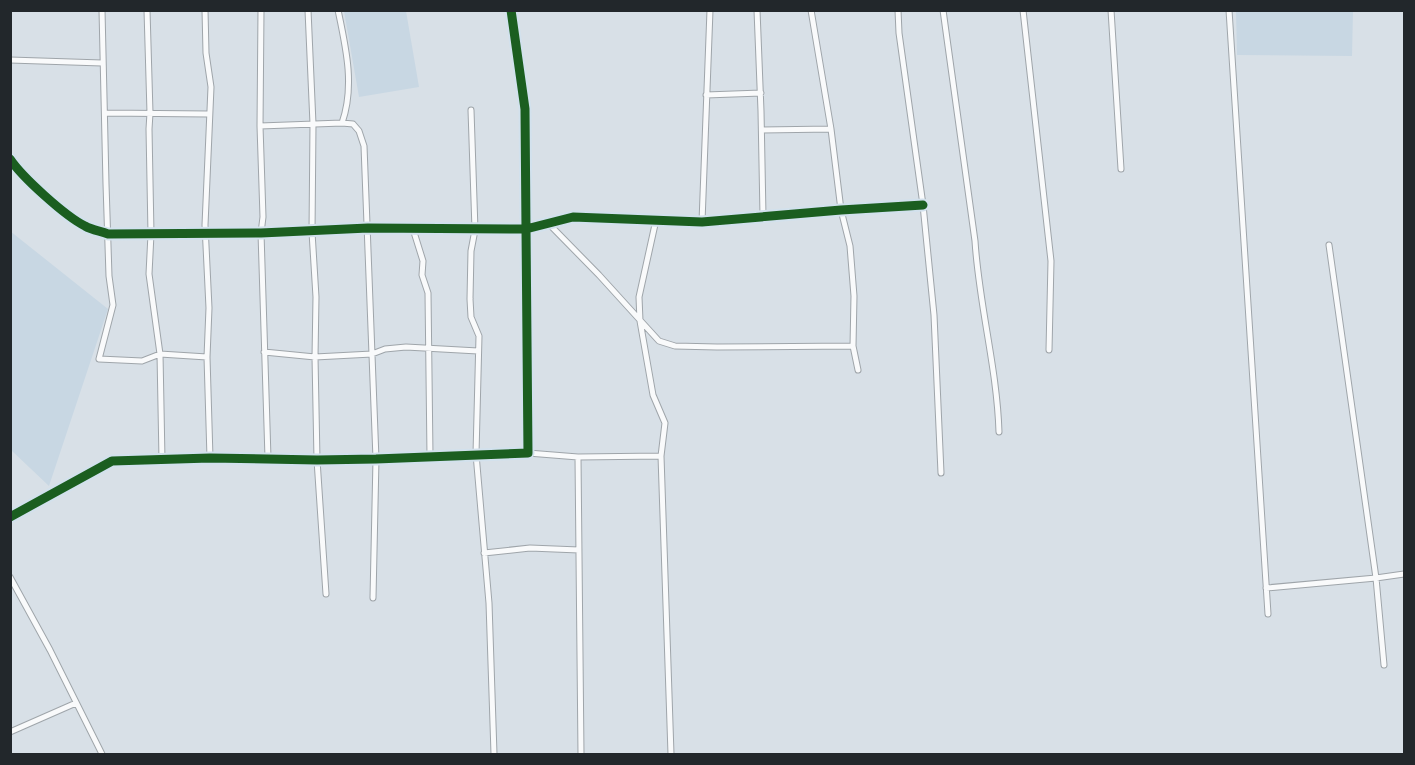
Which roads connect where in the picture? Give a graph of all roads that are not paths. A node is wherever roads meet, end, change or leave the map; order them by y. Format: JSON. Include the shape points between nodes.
{"nodes":[{"id":1,"x":102,"y":10,"type":"edge"},
{"id":2,"x":147,"y":10,"type":"edge"},
{"id":3,"x":206,"y":10,"type":"edge"},
{"id":4,"x":261,"y":10,"type":"edge"},
{"id":5,"x":308,"y":10,"type":"edge"},
{"id":6,"x":338,"y":10,"type":"edge"},
{"id":7,"x":511,"y":10,"type":"edge"},
{"id":8,"x":710,"y":10,"type":"edge"},
{"id":9,"x":757,"y":10,"type":"edge"},
{"id":10,"x":811,"y":10,"type":"edge"},
{"id":11,"x":898,"y":10,"type":"edge"},
{"id":12,"x":943,"y":10,"type":"edge"},
{"id":13,"x":1023,"y":10,"type":"edge"},
{"id":14,"x":1111,"y":10,"type":"edge"},
{"id":15,"x":1229,"y":10,"type":"edge"},
{"id":16,"x":10,"y":60,"type":"edge"},
{"id":17,"x":102,"y":63,"type":"junction"},
{"id":18,"x":761,"y":93,"type":"junction"},
{"id":19,"x":706,"y":95,"type":"junction"},
{"id":20,"x":471,"y":110,"type":"dead end"},
{"id":21,"x":106,"y":113,"type":"junction"},
{"id":22,"x":150,"y":113,"type":"junction"},
{"id":23,"x":208,"y":114,"type":"junction"},
{"id":24,"x":342,"y":123,"type":"junction"},
{"id":25,"x":313,"y":124,"type":"junction"},
{"id":26,"x":260,"y":126,"type":"junction"},
{"id":27,"x":831,"y":129,"type":"junction"},
{"id":28,"x":762,"y":130,"type":"junction"},
{"id":29,"x":10,"y":159,"type":"edge"},
{"id":30,"x":1121,"y":169,"type":"dead end"},
{"id":31,"x":923,"y":205,"type":"junction"},
{"id":32,"x":841,"y":210,"type":"junction"},
{"id":33,"x":763,"y":216,"type":"junction"},
{"id":34,"x":656,"y":220,"type":"junction"},
{"id":35,"x":702,"y":222,"type":"junction"},
{"id":36,"x":548,"y":223,"type":"junction"},
{"id":37,"x":368,"y":228,"type":"junction"},
{"id":38,"x":413,"y":229,"type":"junction"},
{"id":39,"x":526,"y":229,"type":"junction"},
{"id":40,"x":475,"y":230,"type":"junction"},
{"id":41,"x":312,"y":231,"type":"junction"},
{"id":42,"x":206,"y":232,"type":"junction"},
{"id":43,"x":261,"y":233,"type":"junction"},
{"id":44,"x":108,"y":234,"type":"junction"},
{"id":45,"x":151,"y":234,"type":"junction"},
{"id":46,"x":1329,"y":245,"type":"dead end"},
{"id":47,"x":640,"y":321,"type":"junction"},
{"id":48,"x":853,"y":346,"type":"junction"},
{"id":49,"x":428,"y":348,"type":"junction"},
{"id":50,"x":1049,"y":350,"type":"dead end"},
{"id":51,"x":478,"y":351,"type":"junction"},
{"id":52,"x":264,"y":352,"type":"junction"},
{"id":53,"x":160,"y":354,"type":"junction"},
{"id":54,"x":372,"y":354,"type":"junction"},
{"id":55,"x":207,"y":357,"type":"junction"},
{"id":56,"x":315,"y":357,"type":"junction"},
{"id":57,"x":858,"y":370,"type":"dead end"},
{"id":58,"x":999,"y":432,"type":"dead end"},
{"id":59,"x":528,"y":453,"type":"junction"},
{"id":60,"x":476,"y":454,"type":"junction"},
{"id":61,"x":430,"y":456,"type":"junction"},
{"id":62,"x":661,"y":456,"type":"junction"},
{"id":63,"x":578,"y":457,"type":"junction"},
{"id":64,"x":210,"y":458,"type":"junction"},
{"id":65,"x":268,"y":459,"type":"junction"},
{"id":66,"x":376,"y":459,"type":"junction"},
{"id":67,"x":162,"y":460,"type":"junction"},
{"id":68,"x":317,"y":460,"type":"junction"},
{"id":69,"x":941,"y":473,"type":"dead end"},
{"id":70,"x":10,"y":517,"type":"edge"},
{"id":71,"x":579,"y":550,"type":"junction"},
{"id":72,"x":484,"y":553,"type":"junction"},
{"id":73,"x":1404,"y":574,"type":"edge"},
{"id":74,"x":10,"y":577,"type":"edge"},
{"id":75,"x":1376,"y":578,"type":"junction"},
{"id":76,"x":1266,"y":588,"type":"junction"},
{"id":77,"x":326,"y":594,"type":"dead end"},
{"id":78,"x":373,"y":598,"type":"dead end"},
{"id":79,"x":1268,"y":615,"type":"dead end"},
{"id":80,"x":1384,"y":665,"type":"dead end"},
{"id":81,"x":76,"y":703,"type":"junction"},
{"id":82,"x":10,"y":732,"type":"edge"},
{"id":83,"x":102,"y":754,"type":"edge"},
{"id":84,"x":494,"y":754,"type":"edge"},
{"id":85,"x":582,"y":754,"type":"edge"},
{"id":86,"x":671,"y":754,"type":"edge"}],
"edges":[{"from":1,"to":17,"type":"street"},
{"from":2,"to":22,"type":"street"},
{"from":3,"to":23,"type":"street"},
{"from":4,"to":26,"type":"street"},
{"from":5,"to":25,"type":"street"},
{"from":6,"to":24,"type":"street","via":[[349,76]]},
{"from":7,"to":39,"type":"street","via":[[525,109]]},
{"from":8,"to":19,"type":"street"},
{"from":9,"to":18,"type":"street"},
{"from":10,"to":27,"type":"street"},
{"from":11,"to":31,"type":"street"},
{"from":12,"to":58,"type":"street","via":[[998,400]]},
{"from":13,"to":50,"type":"street","via":[[1051,261]]},
{"from":14,"to":30,"type":"street"},
{"from":15,"to":76,"type":"street"},
{"from":16,"to":17,"type":"street"},
{"from":17,"to":21,"type":"street"},
{"from":18,"to":19,"type":"street"},
{"from":18,"to":28,"type":"street"},
{"from":19,"to":35,"type":"street"},
{"from":20,"to":40,"type":"street"},
{"from":21,"to":22,"type":"street"},
{"from":21,"to":44,"type":"street"},
{"from":22,"to":23,"type":"street"},
{"from":22,"to":45,"type":"street"},
{"from":23,"to":42,"type":"street"},
{"from":24,"to":25,"type":"street"},
{"from":24,"to":37,"type":"street","via":[[353,124],[364,146]]},
{"from":25,"to":26,"type":"street"},
{"from":25,"to":41,"type":"street"},
{"from":26,"to":43,"type":"street"},
{"from":27,"to":28,"type":"street"},
{"from":27,"to":32,"type":"street"},
{"from":28,"to":33,"type":"street"},
{"from":29,"to":44,"type":"street","via":[[84,226]]},
{"from":31,"to":32,"type":"street"},
{"from":31,"to":69,"type":"street","via":[[934,315]]},
{"from":32,"to":33,"type":"street"},
{"from":32,"to":48,"type":"street","via":[[850,246]]},
{"from":33,"to":35,"type":"street"},
{"from":34,"to":35,"type":"street"},
{"from":34,"to":36,"type":"street","via":[[573,217]]},
{"from":34,"to":47,"type":"street","via":[[639,297]]},
{"from":36,"to":39,"type":"street"},
{"from":36,"to":47,"type":"street"},
{"from":37,"to":38,"type":"street"},
{"from":37,"to":41,"type":"street"},
{"from":37,"to":54,"type":"street"},
{"from":38,"to":40,"type":"street"},
{"from":38,"to":49,"type":"street","via":[[428,293]]},
{"from":39,"to":40,"type":"street"},
{"from":39,"to":59,"type":"street"},
{"from":40,"to":51,"type":"street","via":[[470,299],[471,317],[479,336]]},
{"from":41,"to":43,"type":"street"},
{"from":41,"to":56,"type":"street"},
{"from":42,"to":43,"type":"street"},
{"from":42,"to":45,"type":"street"},
{"from":42,"to":55,"type":"street"},
{"from":43,"to":52,"type":"street"},
{"from":44,"to":45,"type":"street"},
{"from":44,"to":53,"type":"street","via":[[113,305],[99,359],[142,361]]},
{"from":45,"to":53,"type":"street","via":[[149,274]]},
{"from":46,"to":75,"type":"street"},
{"from":47,"to":48,"type":"street","via":[[659,341],[675,346]]},
{"from":47,"to":62,"type":"street","via":[[653,395],[665,423]]},
{"from":48,"to":57,"type":"street"},
{"from":49,"to":51,"type":"street"},
{"from":49,"to":54,"type":"street","via":[[385,349]]},
{"from":49,"to":61,"type":"street"},
{"from":51,"to":60,"type":"street"},
{"from":52,"to":56,"type":"street"},
{"from":52,"to":65,"type":"street"},
{"from":53,"to":55,"type":"street"},
{"from":53,"to":67,"type":"street"},
{"from":54,"to":56,"type":"street"},
{"from":54,"to":66,"type":"street"},
{"from":55,"to":64,"type":"street"},
{"from":56,"to":68,"type":"street"},
{"from":59,"to":60,"type":"street"},
{"from":59,"to":63,"type":"street"},
{"from":60,"to":61,"type":"street"},
{"from":60,"to":72,"type":"street"},
{"from":61,"to":66,"type":"street"},
{"from":62,"to":63,"type":"street"},
{"from":62,"to":86,"type":"street"},
{"from":63,"to":71,"type":"street"},
{"from":64,"to":65,"type":"street"},
{"from":64,"to":67,"type":"street"},
{"from":65,"to":68,"type":"street"},
{"from":66,"to":68,"type":"street"},
{"from":66,"to":78,"type":"street"},
{"from":67,"to":70,"type":"street","via":[[112,461]]},
{"from":68,"to":77,"type":"street"},
{"from":71,"to":72,"type":"street","via":[[530,548]]},
{"from":71,"to":85,"type":"street"},
{"from":72,"to":84,"type":"street"},
{"from":73,"to":75,"type":"street"},
{"from":74,"to":81,"type":"street"},
{"from":75,"to":76,"type":"street"},
{"from":75,"to":80,"type":"street"},
{"from":76,"to":79,"type":"street"},
{"from":81,"to":82,"type":"street"},
{"from":81,"to":83,"type":"street"}]}
